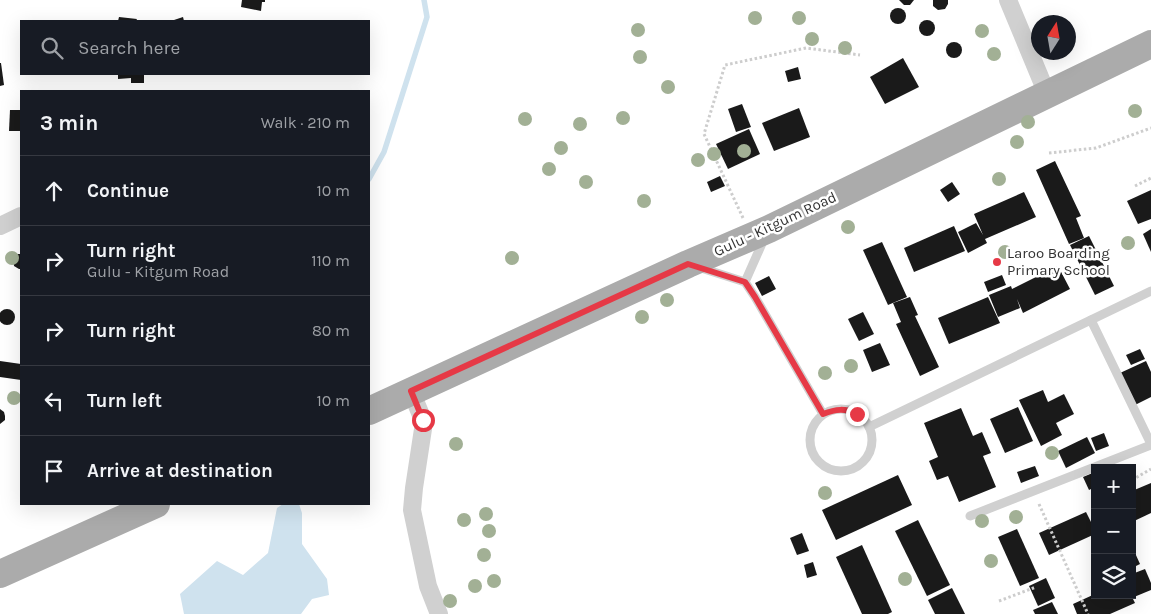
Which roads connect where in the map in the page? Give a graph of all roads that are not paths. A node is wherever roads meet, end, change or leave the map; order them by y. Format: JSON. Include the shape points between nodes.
{"nodes":[{"id":1,"x":1008,"y":0,"type":"edge"},
{"id":2,"x":1151,"y":44,"type":"edge"},
{"id":3,"x":1047,"y":94,"type":"junction"},
{"id":4,"x":20,"y":216,"type":"edge"},
{"id":5,"x":0,"y":226,"type":"edge"},
{"id":6,"x":760,"y":233,"type":"junction"},
{"id":7,"x":688,"y":264,"type":"junction"},
{"id":8,"x":745,"y":282,"type":"junction"},
{"id":9,"x":1151,"y":291,"type":"edge"},
{"id":10,"x":1091,"y":320,"type":"junction"},
{"id":11,"x":411,"y":391,"type":"junction"},
{"id":12,"x":370,"y":411,"type":"edge"},
{"id":13,"x":823,"y":414,"type":"junction"},
{"id":14,"x":869,"y":427,"type":"junction"},
{"id":15,"x":1151,"y":444,"type":"edge"},
{"id":16,"x":154,"y":505,"type":"edge"},
{"id":17,"x":970,"y":516,"type":"dead end"},
{"id":18,"x":0,"y":574,"type":"edge"},
{"id":19,"x":439,"y":614,"type":"edge"}],
"edges":[{"from":1,"to":3,"type":"street"},
{"from":2,"to":3,"type":"main road","name":"Gulu - Kitgum Road"},
{"from":3,"to":6,"type":"main road","name":"Gulu - Kitgum Road"},
{"from":4,"to":5,"type":"street"},
{"from":6,"to":7,"type":"main road","name":"Gulu - Kitgum Road"},
{"from":6,"to":8,"type":"lane"},
{"from":7,"to":8,"type":"lane"},
{"from":7,"to":11,"type":"main road","name":"Gulu - Kitgum Road"},
{"from":8,"to":13,"type":"lane"},
{"from":9,"to":10,"type":"lane"},
{"from":10,"to":14,"type":"lane"},
{"from":10,"to":15,"type":"lane"},
{"from":11,"to":12,"type":"main road","name":"Gulu - Kitgum Road"},
{"from":11,"to":19,"type":"street","via":[[423,420],[412,510],[428,586]]},
{"from":13,"to":14,"type":"lane","via":[[849,410]]},
{"from":13,"to":14,"type":"lane","via":[[812,428],[810,445],[817,461],[832,470],[850,470],[865,461],[872,445]]},
{"from":15,"to":17,"type":"lane"},
{"from":16,"to":18,"type":"main road"}]}
